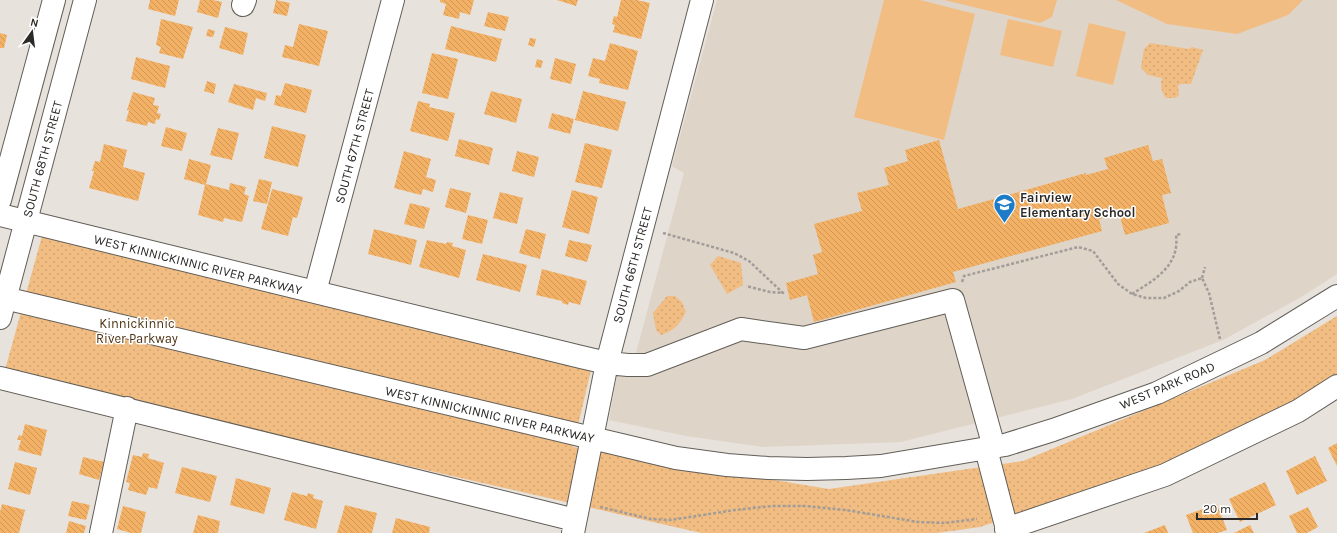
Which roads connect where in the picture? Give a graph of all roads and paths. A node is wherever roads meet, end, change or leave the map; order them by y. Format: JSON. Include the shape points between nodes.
{"nodes":[{"id":1,"x":54,"y":0,"type":"edge"},
{"id":2,"x":85,"y":0,"type":"edge"},
{"id":3,"x":393,"y":0,"type":"edge"},
{"id":4,"x":702,"y":0,"type":"edge"},
{"id":5,"x":0,"y":200,"type":"edge"},
{"id":6,"x":0,"y":215,"type":"edge"},
{"id":7,"x":25,"y":221,"type":"junction"},
{"id":8,"x":662,"y":233,"type":"dead end"},
{"id":9,"x":1181,"y":234,"type":"dead end"},
{"id":10,"x":1205,"y":267,"type":"dead end"},
{"id":11,"x":1202,"y":278,"type":"junction"},
{"id":12,"x":746,"y":286,"type":"dead end"},
{"id":13,"x":315,"y":292,"type":"junction"},
{"id":14,"x":1132,"y":294,"type":"junction"},
{"id":15,"x":1337,"y":296,"type":"edge"},
{"id":16,"x":953,"y":300,"type":"junction"},
{"id":17,"x":2,"y":304,"type":"edge"},
{"id":18,"x":1221,"y":342,"type":"dead end"},
{"id":19,"x":607,"y":363,"type":"junction"},
{"id":20,"x":0,"y":378,"type":"edge"},
{"id":21,"x":1337,"y":386,"type":"edge"},
{"id":22,"x":127,"y":408,"type":"junction"},
{"id":23,"x":592,"y":438,"type":"junction"},
{"id":24,"x":990,"y":448,"type":"junction"},
{"id":25,"x":600,"y":507,"type":"dead end"},
{"id":26,"x":977,"y":519,"type":"dead end"},
{"id":27,"x":574,"y":527,"type":"edge"},
{"id":28,"x":1007,"y":531,"type":"edge"},
{"id":29,"x":101,"y":533,"type":"edge"}],
"edges":[{"from":1,"to":5,"type":"street"},
{"from":2,"to":7,"type":"street","name":"SOUTH 68TH STREET"},
{"from":3,"to":13,"type":"street","name":"SOUTH 67TH STREET"},
{"from":4,"to":19,"type":"street","name":"SOUTH 66TH STREET"},
{"from":6,"to":7,"type":"street","name":"WEST KINNICKINNIC RIVER PARKWAY"},
{"from":7,"to":13,"type":"street","name":"WEST KINNICKINNIC RIVER PARKWAY"},
{"from":7,"to":17,"type":"street","name":"SOUTH 68TH STREET"},
{"from":8,"to":12,"type":"path","via":[[734,253],[749,261],[783,293]]},
{"from":9,"to":14,"type":"path","via":[[1176,236],[1176,253],[1161,274]]},
{"from":10,"to":11,"type":"path"},
{"from":11,"to":14,"type":"path","via":[[1190,282],[1164,298],[1146,298]]},
{"from":11,"to":18,"type":"path","via":[[1209,293]]},
{"from":13,"to":19,"type":"street","name":"WEST KINNICKINNIC RIVER PARKWAY"},
{"from":14,"to":16,"type":"path","via":[[1118,284],[1093,252],[1078,247],[964,276]]},
{"from":15,"to":24,"type":"street","name":"WEST PARK ROAD","via":[[1261,343],[1156,393],[1053,430]]},
{"from":16,"to":19,"type":"street","name":"WEST KINNICKINNIC RIVER PARKWAY","via":[[804,338],[741,329],[647,365]]},
{"from":16,"to":24,"type":"street"},
{"from":17,"to":23,"type":"street","name":"WEST KINNICKINNIC RIVER PARKWAY"},
{"from":19,"to":23,"type":"street","name":"SOUTH 66TH STREET"},
{"from":20,"to":22,"type":"street"},
{"from":21,"to":28,"type":"street","via":[[1298,411],[1165,475]]},
{"from":22,"to":27,"type":"street"},
{"from":22,"to":29,"type":"street"},
{"from":23,"to":24,"type":"street","name":"WEST KINNICKINNIC RIVER PARKWAY","via":[[676,458],[768,468],[881,466]]},
{"from":23,"to":27,"type":"street","name":"SOUTH 66TH STREET"},
{"from":24,"to":28,"type":"street"},
{"from":25,"to":26,"type":"path","via":[[670,520],[772,506],[846,510],[918,522],[945,523]]}]}
